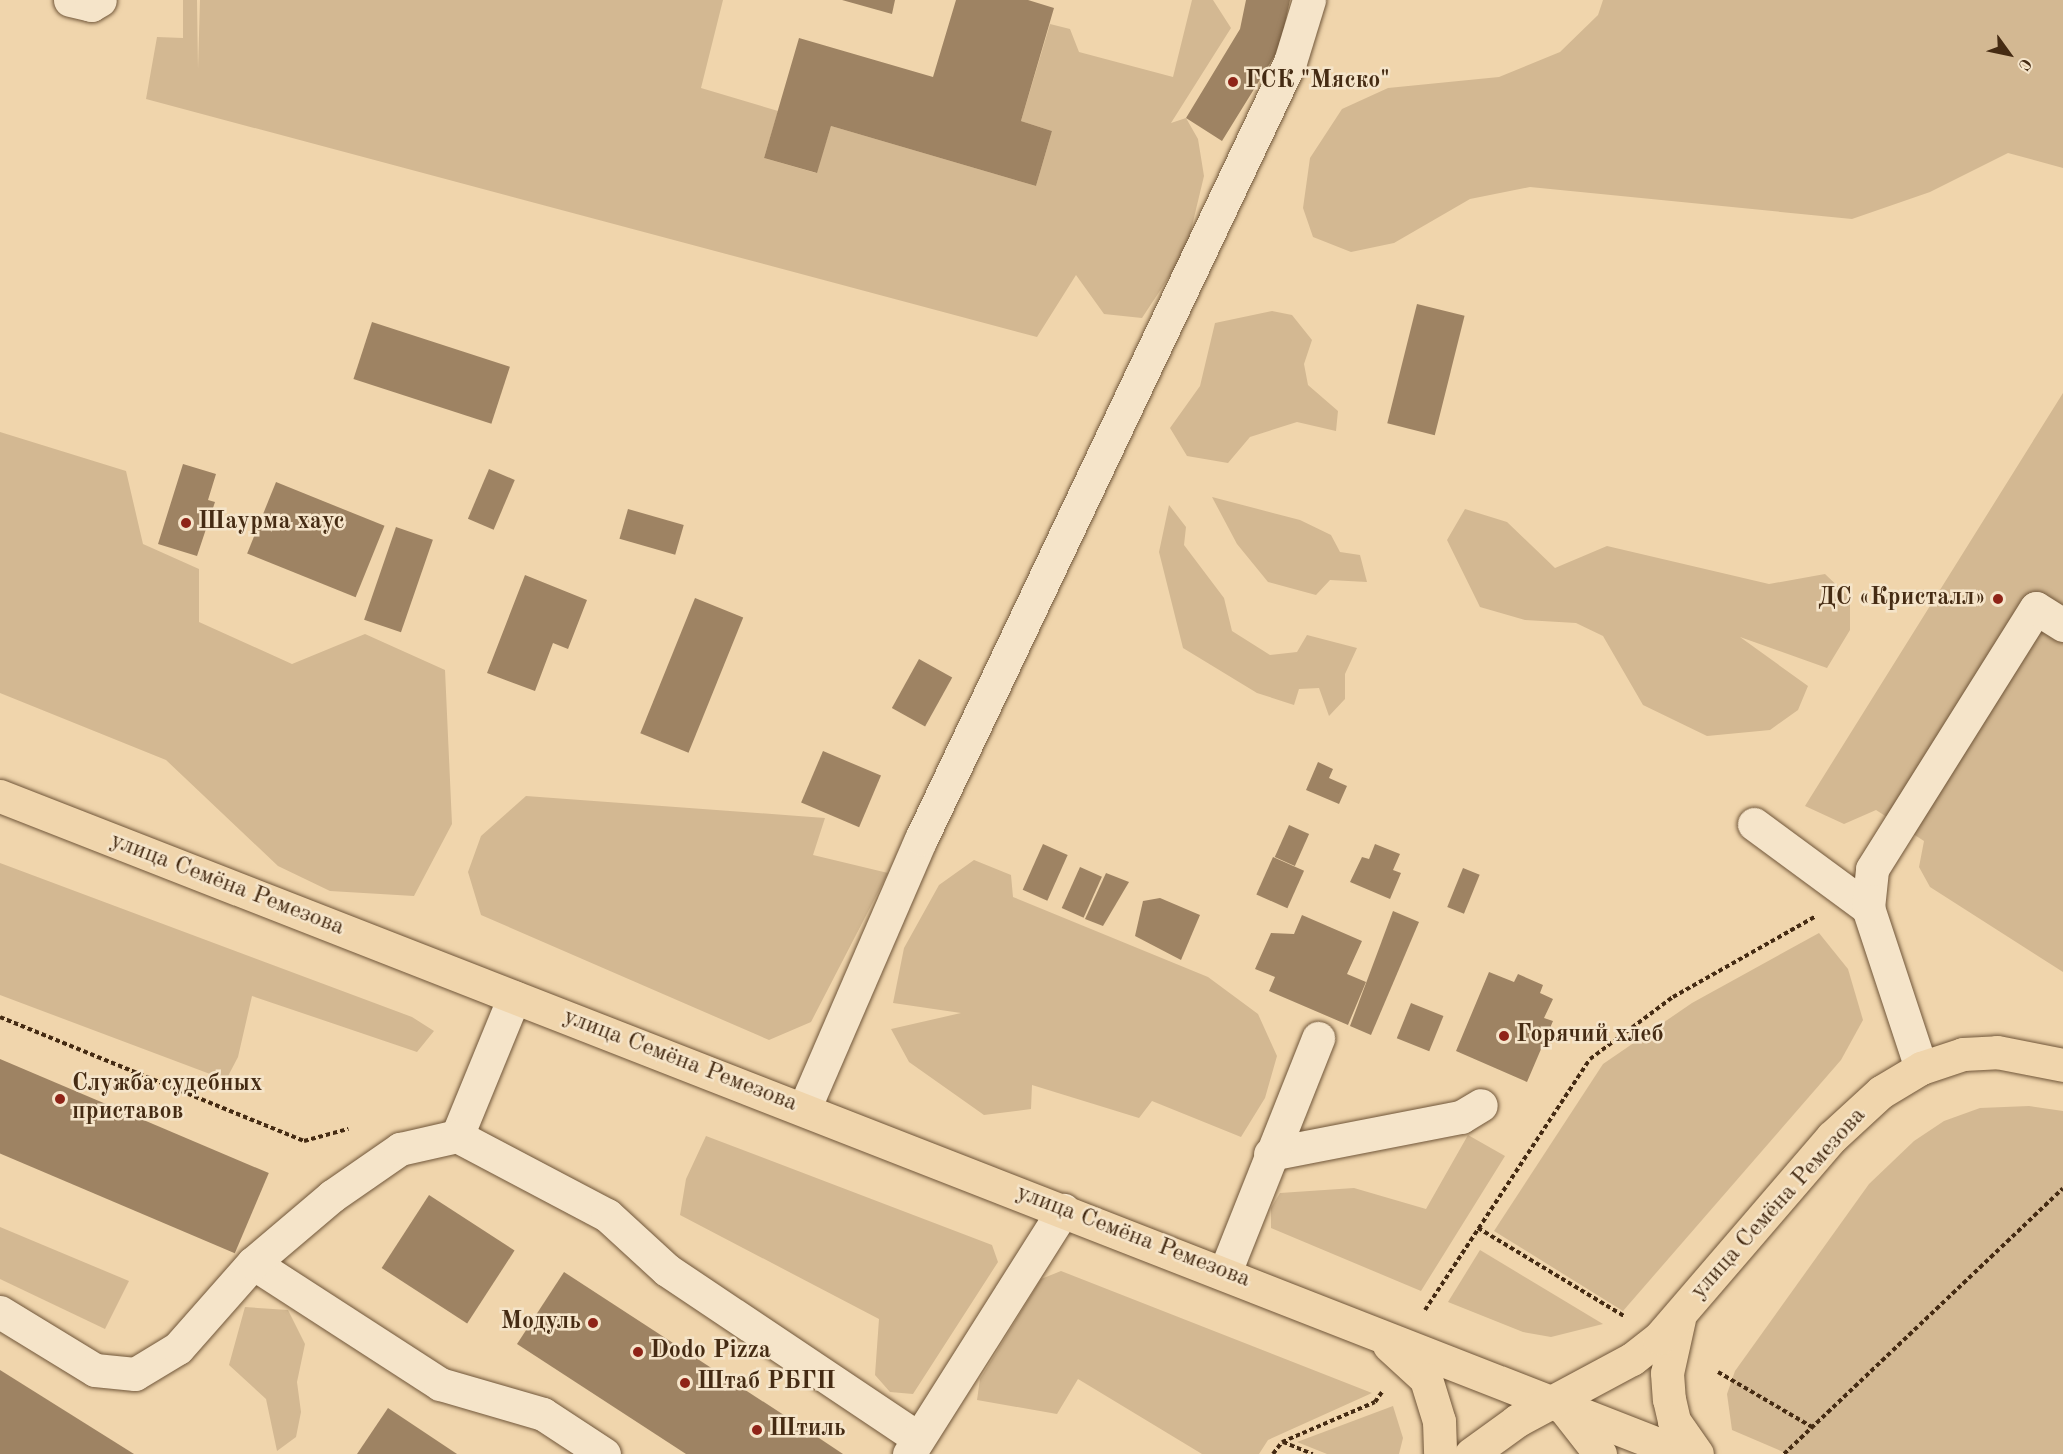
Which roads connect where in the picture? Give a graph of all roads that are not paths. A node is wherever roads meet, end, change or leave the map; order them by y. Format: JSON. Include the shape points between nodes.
{"nodes":[{"id":1,"x":70,"y":0,"type":"edge"},
{"id":2,"x":100,"y":0,"type":"edge"},
{"id":3,"x":1309,"y":0,"type":"edge"},
{"id":4,"x":2063,"y":625,"type":"edge"},
{"id":5,"x":0,"y":796,"type":"edge"},
{"id":6,"x":1754,"y":825,"type":"dead end"},
{"id":7,"x":1860,"y":902,"type":"junction"},
{"id":8,"x":513,"y":997,"type":"junction"},
{"id":9,"x":1318,"y":1038,"type":"dead end"},
{"id":10,"x":2063,"y":1065,"type":"edge"},
{"id":11,"x":1921,"y":1068,"type":"junction"},
{"id":12,"x":1481,"y":1105,"type":"dead end"},
{"id":13,"x":804,"y":1109,"type":"junction"},
{"id":14,"x":457,"y":1136,"type":"junction"},
{"id":15,"x":1270,"y":1154,"type":"junction"},
{"id":16,"x":1063,"y":1210,"type":"junction"},
{"id":17,"x":253,"y":1263,"type":"junction"},
{"id":18,"x":1225,"y":1272,"type":"junction"},
{"id":19,"x":0,"y":1312,"type":"edge"},
{"id":20,"x":1679,"y":1318,"type":"junction"},
{"id":21,"x":1361,"y":1325,"type":"junction"},
{"id":22,"x":1557,"y":1402,"type":"junction"},
{"id":23,"x":914,"y":1446,"type":"edge"},
{"id":24,"x":604,"y":1454,"type":"edge"},
{"id":25,"x":1440,"y":1454,"type":"edge"},
{"id":26,"x":1471,"y":1454,"type":"edge"},
{"id":27,"x":1600,"y":1454,"type":"edge"},
{"id":28,"x":1683,"y":1454,"type":"edge"},
{"id":29,"x":1697,"y":1454,"type":"edge"}],
"edges":[{"from":1,"to":2,"type":"street","via":[[91,5]]},
{"from":3,"to":13,"type":"street","via":[[1290,62],[921,839]]},
{"from":4,"to":7,"type":"street","via":[[2036,608],[1882,846]]},
{"from":5,"to":8,"type":"main road","name":"улица Семёна Ремезова"},
{"from":6,"to":7,"type":"street"},
{"from":7,"to":11,"type":"street"},
{"from":8,"to":13,"type":"main road","name":"улица Семёна Ремезова"},
{"from":8,"to":14,"type":"street"},
{"from":9,"to":15,"type":"street"},
{"from":10,"to":11,"type":"main road","via":[[1997,1052],[1962,1054]]},
{"from":11,"to":20,"type":"main road","name":"улица Семёна Ремезова","via":[[1881,1092],[1832,1137]]},
{"from":12,"to":15,"type":"street","via":[[1461,1117]]},
{"from":13,"to":16,"type":"main road","name":"улица Семёна Ремезова"},
{"from":14,"to":17,"type":"street","via":[[400,1149],[332,1196]]},
{"from":14,"to":23,"type":"street","via":[[607,1215],[667,1270]]},
{"from":15,"to":18,"type":"street"},
{"from":16,"to":18,"type":"main road","name":"улица Семёна Ремезова"},
{"from":16,"to":23,"type":"street"},
{"from":17,"to":19,"type":"street","via":[[178,1348],[135,1374],[95,1370]]},
{"from":17,"to":24,"type":"street","via":[[440,1384],[543,1414]]},
{"from":18,"to":21,"type":"main road","name":"улица Семёна Ремезова"},
{"from":20,"to":22,"type":"main road","name":"улица Семёна Ремезова","via":[[1632,1359]]},
{"from":20,"to":29,"type":"main road","via":[[1667,1373],[1669,1399],[1674,1421]]},
{"from":21,"to":22,"type":"main road","via":[[1414,1330]]},
{"from":21,"to":25,"type":"main road","via":[[1401,1353],[1426,1379],[1439,1421]]},
{"from":22,"to":26,"type":"main road","name":"улица Семёна Ремезова","via":[[1518,1420]]},
{"from":22,"to":27,"type":"main road"},
{"from":22,"to":28,"type":"main road"}]}
